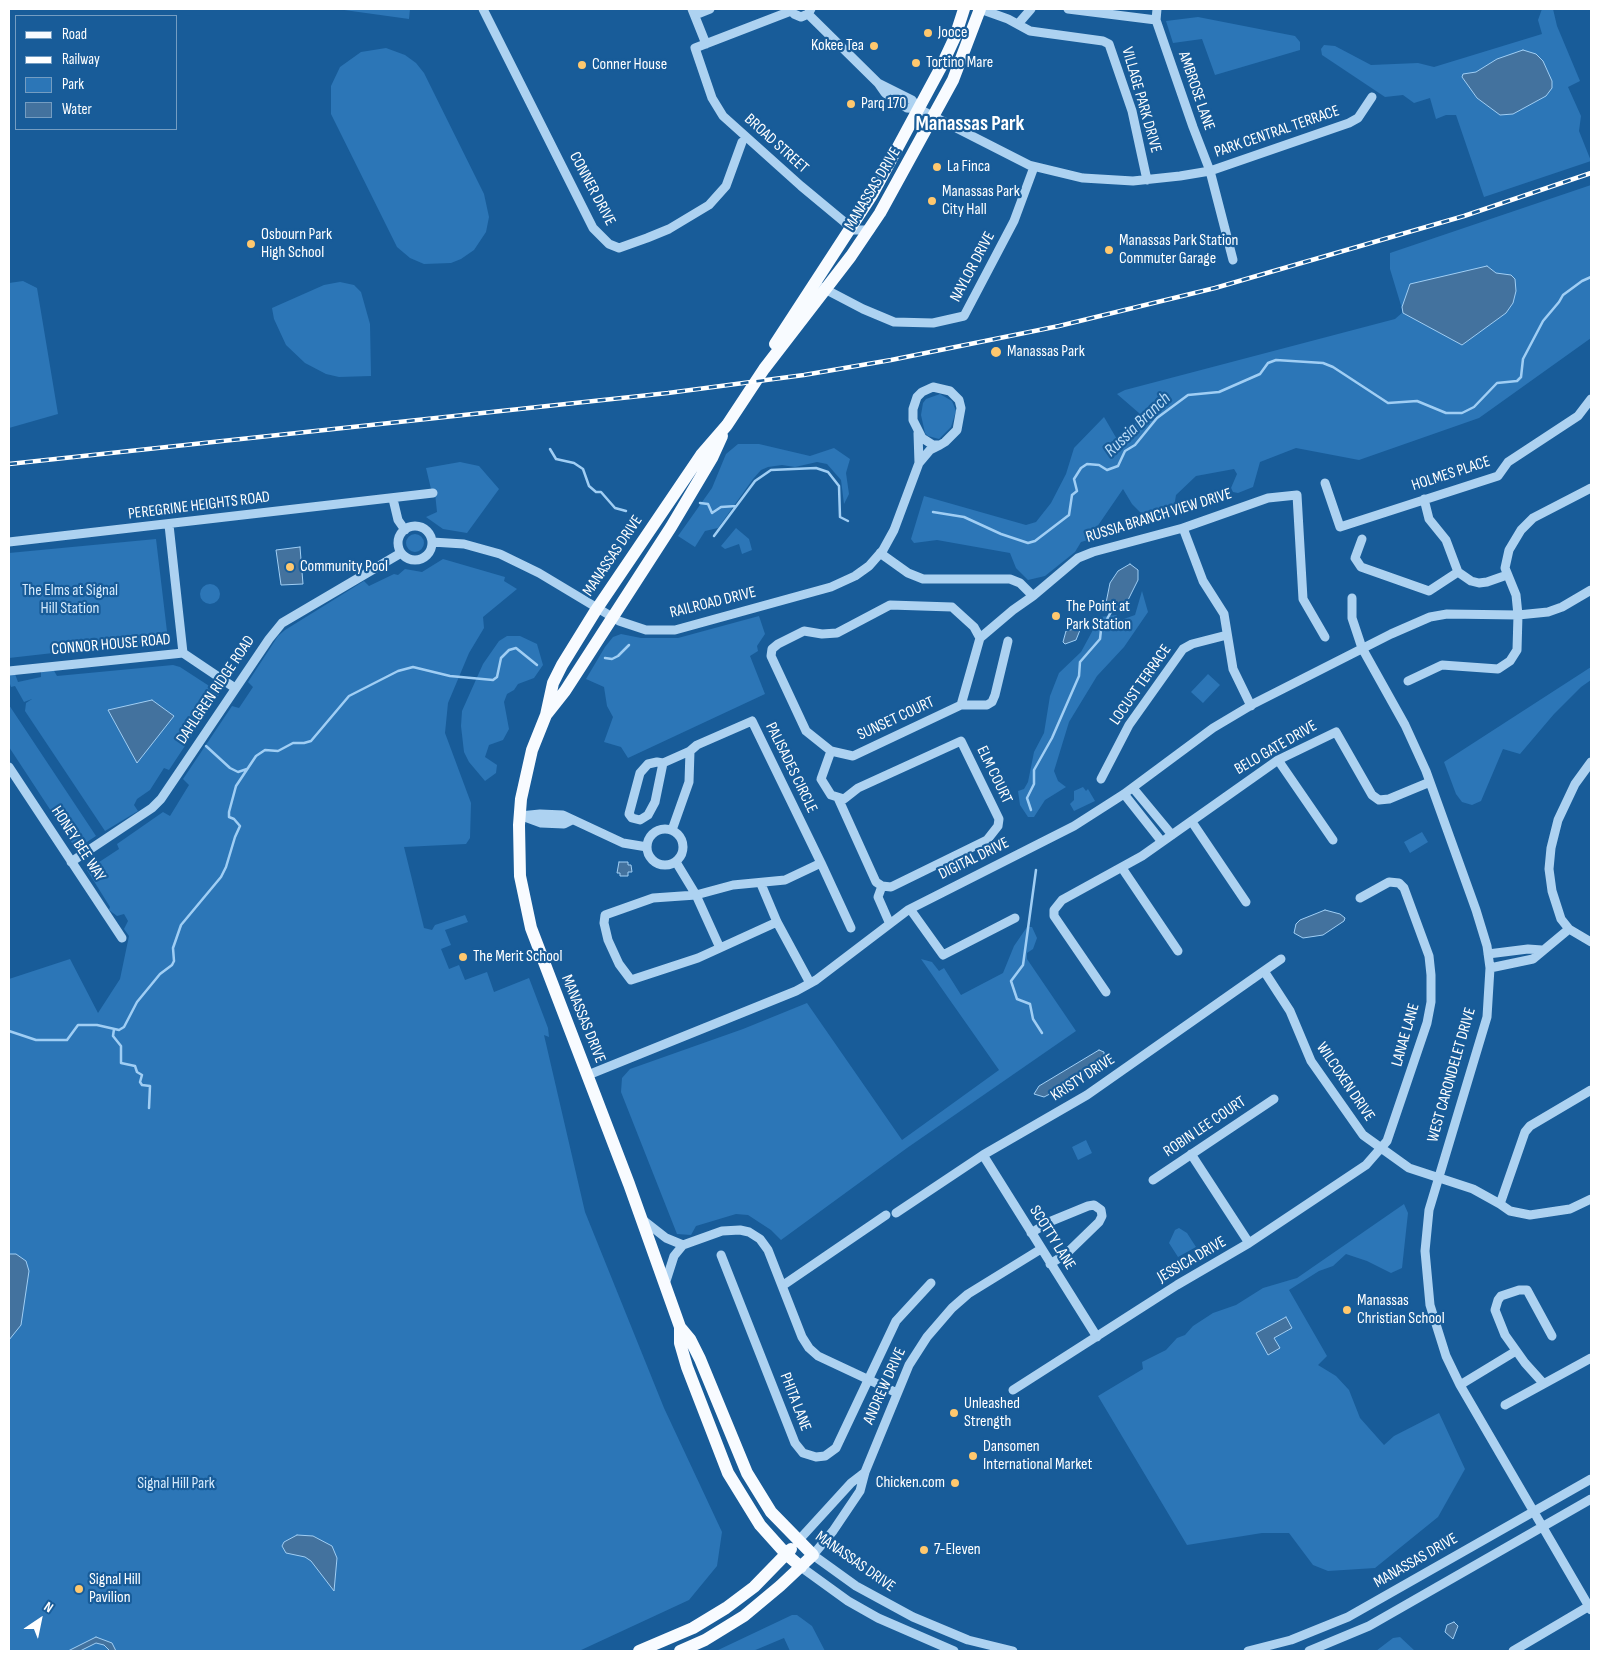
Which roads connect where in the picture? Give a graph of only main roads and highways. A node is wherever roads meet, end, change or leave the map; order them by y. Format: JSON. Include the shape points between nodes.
{"nodes":[{"id":1,"x":964,"y":9,"type":"edge"},
{"id":2,"x":980,"y":9,"type":"edge"},
{"id":3,"x":820,"y":286,"type":"junction"},
{"id":4,"x":727,"y":425,"type":"junction"},
{"id":5,"x":546,"y":715,"type":"junction"},
{"id":6,"x":680,"y":1327,"type":"junction"},
{"id":7,"x":798,"y":1541,"type":"junction"},
{"id":8,"x":786,"y":1554,"type":"junction"},
{"id":9,"x":801,"y":1567,"type":"junction"},
{"id":10,"x":639,"y":1651,"type":"edge"},
{"id":11,"x":680,"y":1651,"type":"edge"}],
"edges":[{"from":1,"to":3,"type":"main road","name":"MANASSAS DRIVE","via":[[948,54]]},
{"from":2,"to":3,"type":"main road","name":"MANASSAS DRIVE","via":[[964,54],[870,230]]},
{"from":3,"to":4,"type":"main road","name":"MANASSAS DRIVE"},
{"from":4,"to":5,"type":"main road","name":"MANASSAS DRIVE","via":[[703,473],[566,691]]},
{"from":4,"to":5,"type":"main road","name":"MANASSAS DRIVE","via":[[701,454],[597,608],[552,682]]},
{"from":5,"to":6,"type":"main road","name":"MANASSAS DRIVE","via":[[532,750],[520,816],[520,876],[531,928]]},
{"from":6,"to":7,"type":"main road","name":"MANASSAS DRIVE","via":[[700,1359],[747,1473],[771,1512]]},
{"from":6,"to":8,"type":"main road","name":"MANASSAS DRIVE","via":[[680,1343],[687,1367],[728,1473],[748,1508]]},
{"from":7,"to":8,"type":"main road"},
{"from":7,"to":9,"type":"main road","name":"MANASSAS DRIVE","via":[[813,1555]]},
{"from":8,"to":9,"type":"main road","name":"MANASSAS DRIVE"},
{"from":8,"to":10,"type":"main road","via":[[754,1587],[719,1613]]},
{"from":9,"to":11,"type":"main road","via":[[744,1616]]}]}
